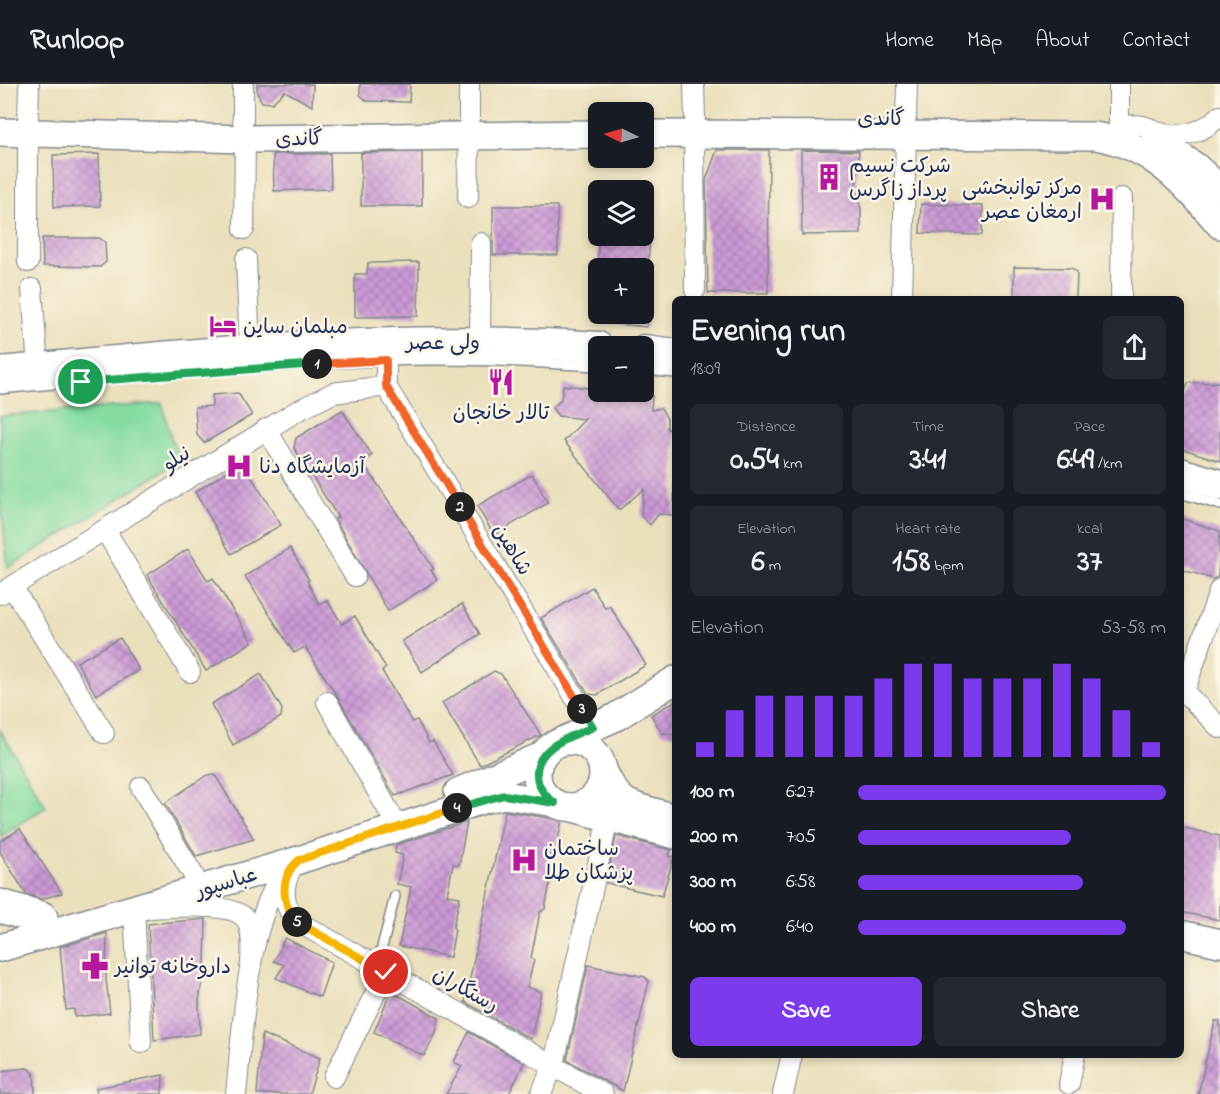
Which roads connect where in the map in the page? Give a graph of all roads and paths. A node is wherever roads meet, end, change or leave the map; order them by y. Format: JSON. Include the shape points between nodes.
{"nodes":[{"id":1,"x":29,"y":84,"type":"edge"},
{"id":2,"x":243,"y":84,"type":"edge"},
{"id":3,"x":469,"y":84,"type":"edge"},
{"id":4,"x":694,"y":84,"type":"edge"},
{"id":5,"x":907,"y":84,"type":"edge"},
{"id":6,"x":1119,"y":84,"type":"edge"},
{"id":7,"x":1220,"y":116,"type":"edge"},
{"id":8,"x":0,"y":119,"type":"edge"},
{"id":9,"x":588,"y":120,"type":"edge"},
{"id":10,"x":654,"y":120,"type":"edge"},
{"id":11,"x":28,"y":126,"type":"junction"},
{"id":12,"x":694,"y":126,"type":"junction"},
{"id":13,"x":906,"y":126,"type":"junction"},
{"id":14,"x":469,"y":127,"type":"junction"},
{"id":15,"x":244,"y":130,"type":"junction"},
{"id":16,"x":1121,"y":131,"type":"junction"},
{"id":17,"x":0,"y":132,"type":"edge"},
{"id":18,"x":654,"y":132,"type":"edge"},
{"id":19,"x":588,"y":133,"type":"edge"},
{"id":20,"x":1220,"y":189,"type":"edge"},
{"id":21,"x":468,"y":198,"type":"dead end"},
{"id":22,"x":1122,"y":198,"type":"dead end"},
{"id":23,"x":1220,"y":225,"type":"edge"},
{"id":24,"x":244,"y":229,"type":"dead end"},
{"id":25,"x":481,"y":243,"type":"dead end"},
{"id":26,"x":246,"y":259,"type":"dead end"},
{"id":27,"x":28,"y":262,"type":"dead end"},
{"id":28,"x":32,"y":289,"type":"dead end"},
{"id":29,"x":695,"y":290,"type":"dead end"},
{"id":30,"x":902,"y":296,"type":"edge"},
{"id":31,"x":1121,"y":296,"type":"edge"},
{"id":32,"x":480,"y":342,"type":"junction"},
{"id":33,"x":588,"y":347,"type":"edge"},
{"id":34,"x":250,"y":349,"type":"junction"},
{"id":35,"x":654,"y":351,"type":"edge"},
{"id":36,"x":672,"y":354,"type":"edge"},
{"id":37,"x":387,"y":363,"type":"junction"},
{"id":38,"x":588,"y":365,"type":"edge"},
{"id":39,"x":38,"y":368,"type":"junction"},
{"id":40,"x":654,"y":371,"type":"edge"},
{"id":41,"x":0,"y":372,"type":"edge"},
{"id":42,"x":672,"y":373,"type":"edge"},
{"id":43,"x":0,"y":389,"type":"edge"},
{"id":44,"x":266,"y":429,"type":"junction"},
{"id":45,"x":1184,"y":474,"type":"edge"},
{"id":46,"x":1220,"y":486,"type":"edge"},
{"id":47,"x":1184,"y":494,"type":"edge"},
{"id":48,"x":1220,"y":505,"type":"edge"},
{"id":49,"x":105,"y":530,"type":"junction"},
{"id":50,"x":355,"y":576,"type":"dead end"},
{"id":51,"x":1220,"y":589,"type":"edge"},
{"id":52,"x":6,"y":590,"type":"edge"},
{"id":53,"x":190,"y":672,"type":"dead end"},
{"id":54,"x":672,"y":682,"type":"edge"},
{"id":55,"x":1184,"y":685,"type":"edge"},
{"id":56,"x":1184,"y":692,"type":"edge"},
{"id":57,"x":327,"y":702,"type":"dead end"},
{"id":58,"x":604,"y":723,"type":"junction"},
{"id":59,"x":1220,"y":728,"type":"edge"},
{"id":60,"x":104,"y":733,"type":"dead end"},
{"id":61,"x":550,"y":749,"type":"junction"},
{"id":62,"x":606,"y":775,"type":"junction"},
{"id":63,"x":141,"y":786,"type":"dead end"},
{"id":64,"x":562,"y":805,"type":"junction"},
{"id":65,"x":391,"y":816,"type":"junction"},
{"id":66,"x":672,"y":817,"type":"edge"},
{"id":67,"x":608,"y":819,"type":"junction"},
{"id":68,"x":672,"y":834,"type":"edge"},
{"id":69,"x":296,"y":862,"type":"junction"},
{"id":70,"x":194,"y":876,"type":"junction"},
{"id":71,"x":395,"y":896,"type":"dead end"},
{"id":72,"x":132,"y":902,"type":"junction"},
{"id":73,"x":0,"y":906,"type":"edge"},
{"id":74,"x":41,"y":918,"type":"junction"},
{"id":75,"x":0,"y":930,"type":"edge"},
{"id":76,"x":1184,"y":935,"type":"edge"},
{"id":77,"x":1220,"y":943,"type":"edge"},
{"id":78,"x":0,"y":948,"type":"edge"},
{"id":79,"x":1184,"y":951,"type":"edge"},
{"id":80,"x":1220,"y":958,"type":"edge"},
{"id":81,"x":251,"y":967,"type":"junction"},
{"id":82,"x":381,"y":969,"type":"junction"},
{"id":83,"x":141,"y":1043,"type":"dead end"},
{"id":84,"x":791,"y":1058,"type":"edge"},
{"id":85,"x":1074,"y":1058,"type":"edge"},
{"id":86,"x":554,"y":1064,"type":"junction"},
{"id":87,"x":334,"y":1077,"type":"dead end"},
{"id":88,"x":1069,"y":1084,"type":"dead end"},
{"id":89,"x":236,"y":1094,"type":"edge"},
{"id":90,"x":542,"y":1094,"type":"edge"},
{"id":91,"x":603,"y":1094,"type":"edge"},
{"id":92,"x":783,"y":1094,"type":"edge"}],
"edges":[{"from":1,"to":11,"type":"street"},
{"from":2,"to":15,"type":"street"},
{"from":3,"to":14,"type":"street"},
{"from":4,"to":12,"type":"street"},
{"from":5,"to":13,"type":"street"},
{"from":6,"to":16,"type":"street"},
{"from":7,"to":16,"type":"street","via":[[1201,130],[1181,135],[1140,125]]},
{"from":8,"to":11,"type":"main road","name":"گاندی"},
{"from":9,"to":14,"type":"main road","name":"گاندی"},
{"from":10,"to":12,"type":"main road","name":"گاندی"},
{"from":11,"to":15,"type":"main road","name":"گاندی"},
{"from":11,"to":17,"type":"main road","name":"گاندی"},
{"from":11,"to":27,"type":"street"},
{"from":12,"to":13,"type":"main road","name":"گاندی"},
{"from":12,"to":18,"type":"main road","name":"گاندی"},
{"from":12,"to":29,"type":"street"},
{"from":13,"to":16,"type":"main road","name":"گاندی","via":[[1088,136]]},
{"from":13,"to":30,"type":"street"},
{"from":14,"to":15,"type":"main road","name":"گاندی"},
{"from":14,"to":19,"type":"main road","name":"گاندی"},
{"from":14,"to":21,"type":"street"},
{"from":15,"to":24,"type":"street"},
{"from":16,"to":20,"type":"main road","via":[[1175,151]]},
{"from":16,"to":23,"type":"main road","via":[[1138,150],[1186,184]]},
{"from":22,"to":31,"type":"street"},
{"from":25,"to":32,"type":"street"},
{"from":26,"to":34,"type":"street"},
{"from":28,"to":39,"type":"street"},
{"from":32,"to":33,"type":"main road","name":"ولی عصر"},
{"from":32,"to":37,"type":"main road","name":"ولی عصر"},
{"from":34,"to":37,"type":"main road","name":"ولی عصر"},
{"from":34,"to":39,"type":"main road","name":"ولی عصر"},
{"from":35,"to":36,"type":"main road"},
{"from":37,"to":38,"type":"lane","via":[[525,361]]},
{"from":37,"to":43,"type":"lane","via":[[195,372]]},
{"from":37,"to":44,"type":"street","name":"نیلو"},
{"from":37,"to":58,"type":"street","name":"شاهین"},
{"from":39,"to":41,"type":"main road","name":"ولی عصر"},
{"from":40,"to":42,"type":"lane"},
{"from":44,"to":49,"type":"street","name":"نیلو"},
{"from":44,"to":50,"type":"street"},
{"from":45,"to":46,"type":"main road"},
{"from":47,"to":48,"type":"lane"},
{"from":49,"to":52,"type":"street","name":"نیلو"},
{"from":49,"to":53,"type":"street"},
{"from":51,"to":55,"type":"street"},
{"from":52,"to":60,"type":"street"},
{"from":54,"to":58,"type":"main road","name":"عباسپور"},
{"from":56,"to":59,"type":"street"},
{"from":57,"to":65,"type":"street"},
{"from":58,"to":61,"type":"main road","name":"عباسپور"},
{"from":58,"to":62,"type":"main road"},
{"from":61,"to":62,"type":"main road","via":[[579,742],[597,754]]},
{"from":61,"to":64,"type":"main road","via":[[538,764],[538,782],[548,798]]},
{"from":61,"to":65,"type":"main road","name":"عباسپور","via":[[479,784]]},
{"from":62,"to":64,"type":"main road","via":[[594,796],[579,806]]},
{"from":62,"to":66,"type":"main road","via":[[633,806]]},
{"from":62,"to":67,"type":"street"},
{"from":63,"to":70,"type":"street"},
{"from":64,"to":67,"type":"main road","name":"عباسپور"},
{"from":64,"to":69,"type":"main road","name":"عباسپور","via":[[504,795]]},
{"from":65,"to":70,"type":"main road","name":"عباسپور"},
{"from":67,"to":68,"type":"main road","name":"عباسپور"},
{"from":67,"to":86,"type":"street"},
{"from":69,"to":72,"type":"main road","name":"عباسپور"},
{"from":69,"to":81,"type":"street","via":[[278,882],[267,903]]},
{"from":69,"to":82,"type":"street","name":"رستگاران","via":[[284,893],[290,914],[311,931]]},
{"from":70,"to":72,"type":"main road","name":"عباسپور"},
{"from":71,"to":82,"type":"lane"},
{"from":72,"to":74,"type":"main road","name":"عباسپور"},
{"from":72,"to":78,"type":"main road","name":"عباسپور"},
{"from":72,"to":81,"type":"street","via":[[221,908],[240,914],[249,925]]},
{"from":72,"to":83,"type":"street"},
{"from":73,"to":74,"type":"highway"},
{"from":74,"to":75,"type":"main road","name":"عباسپور"},
{"from":76,"to":77,"type":"main road"},
{"from":79,"to":80,"type":"main road"},
{"from":81,"to":89,"type":"street"},
{"from":82,"to":86,"type":"street","name":"رستگاران"},
{"from":82,"to":87,"type":"street"},
{"from":84,"to":92,"type":"street"},
{"from":85,"to":88,"type":"street"},
{"from":86,"to":90,"type":"street"},
{"from":86,"to":91,"type":"street","name":"رستگاران"}]}
